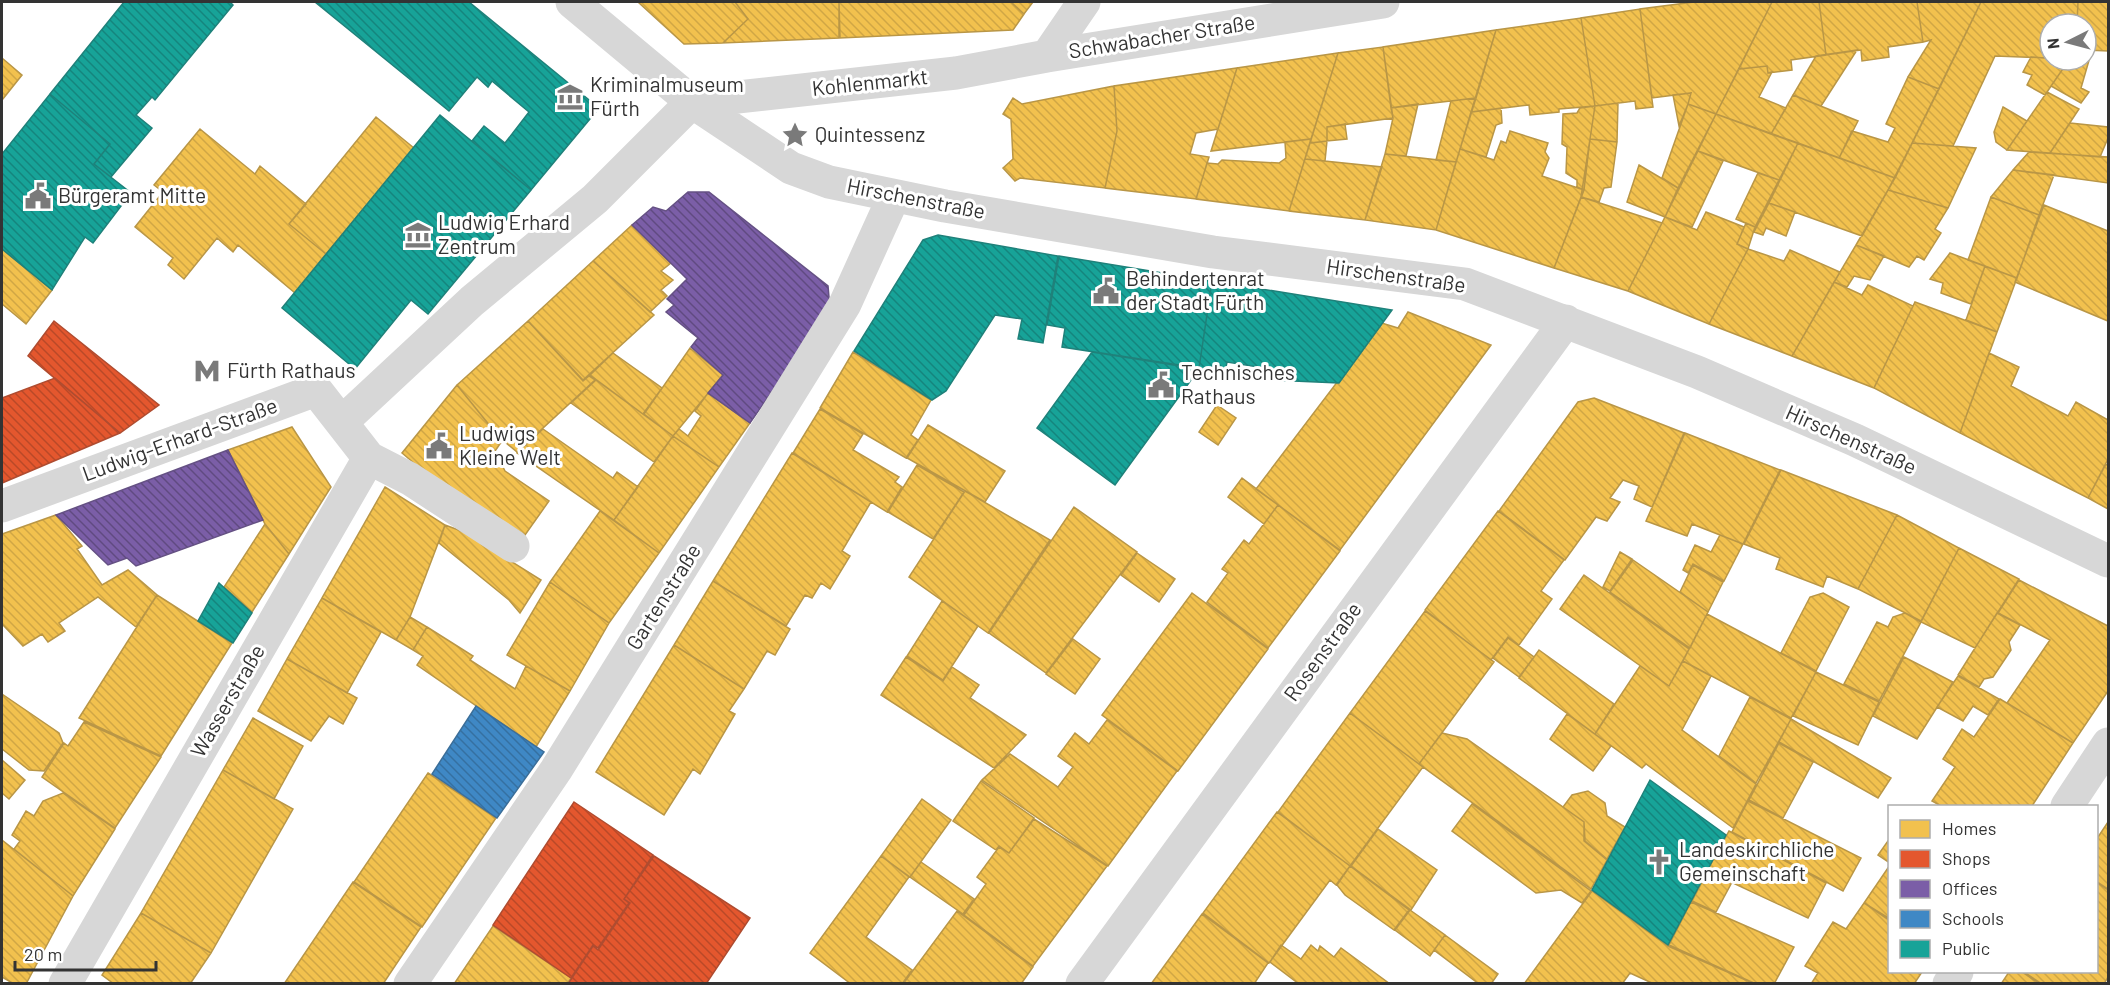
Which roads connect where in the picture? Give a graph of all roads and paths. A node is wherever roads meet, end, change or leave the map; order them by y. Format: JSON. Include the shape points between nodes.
{"nodes":[{"id":1,"x":572,"y":2,"type":"edge"},
{"id":2,"x":1084,"y":2,"type":"edge"},
{"id":3,"x":1383,"y":2,"type":"edge"},
{"id":4,"x":1047,"y":56,"type":"junction"},
{"id":5,"x":692,"y":102,"type":"junction"},
{"id":6,"x":894,"y":196,"type":"junction"},
{"id":7,"x":1566,"y":321,"type":"junction"},
{"id":8,"x":343,"y":421,"type":"junction"},
{"id":9,"x":369,"y":458,"type":"junction"},
{"id":10,"x":2,"y":506,"type":"edge"},
{"id":11,"x":513,"y":546,"type":"dead end"},
{"id":12,"x":2109,"y":561,"type":"edge"},
{"id":13,"x":2109,"y":744,"type":"edge"},
{"id":14,"x":2068,"y":805,"type":"edge"},
{"id":15,"x":65,"y":984,"type":"edge"},
{"id":16,"x":410,"y":984,"type":"edge"},
{"id":17,"x":1082,"y":984,"type":"edge"}],
"edges":[{"from":1,"to":5,"type":"street","name":"Hirschenstraße"},
{"from":2,"to":4,"type":"street"},
{"from":3,"to":4,"type":"street","name":"Schwabacher Straße"},
{"from":4,"to":5,"type":"street","name":"Kohlenmarkt","via":[[956,74]]},
{"from":5,"to":6,"type":"street","name":"Hirschenstraße","via":[[791,168],[829,182]]},
{"from":5,"to":8,"type":"street","via":[[595,199],[472,301]]},
{"from":6,"to":7,"type":"street","name":"Hirschenstraße","via":[[1213,252],[1465,284]]},
{"from":6,"to":16,"type":"street","name":"Gartenstraße","via":[[845,304],[556,770]]},
{"from":7,"to":12,"type":"street","name":"Hirschenstraße","via":[[1856,440]]},
{"from":7,"to":17,"type":"street","name":"Rosenstraße"},
{"from":8,"to":9,"type":"street"},
{"from":8,"to":10,"type":"street","name":"Ludwig-Erhard-Straße","via":[[316,390]]},
{"from":9,"to":11,"type":"street","via":[[410,479]]},
{"from":9,"to":15,"type":"street","name":"Wasserstraße"},
{"from":13,"to":14,"type":"street"}]}
